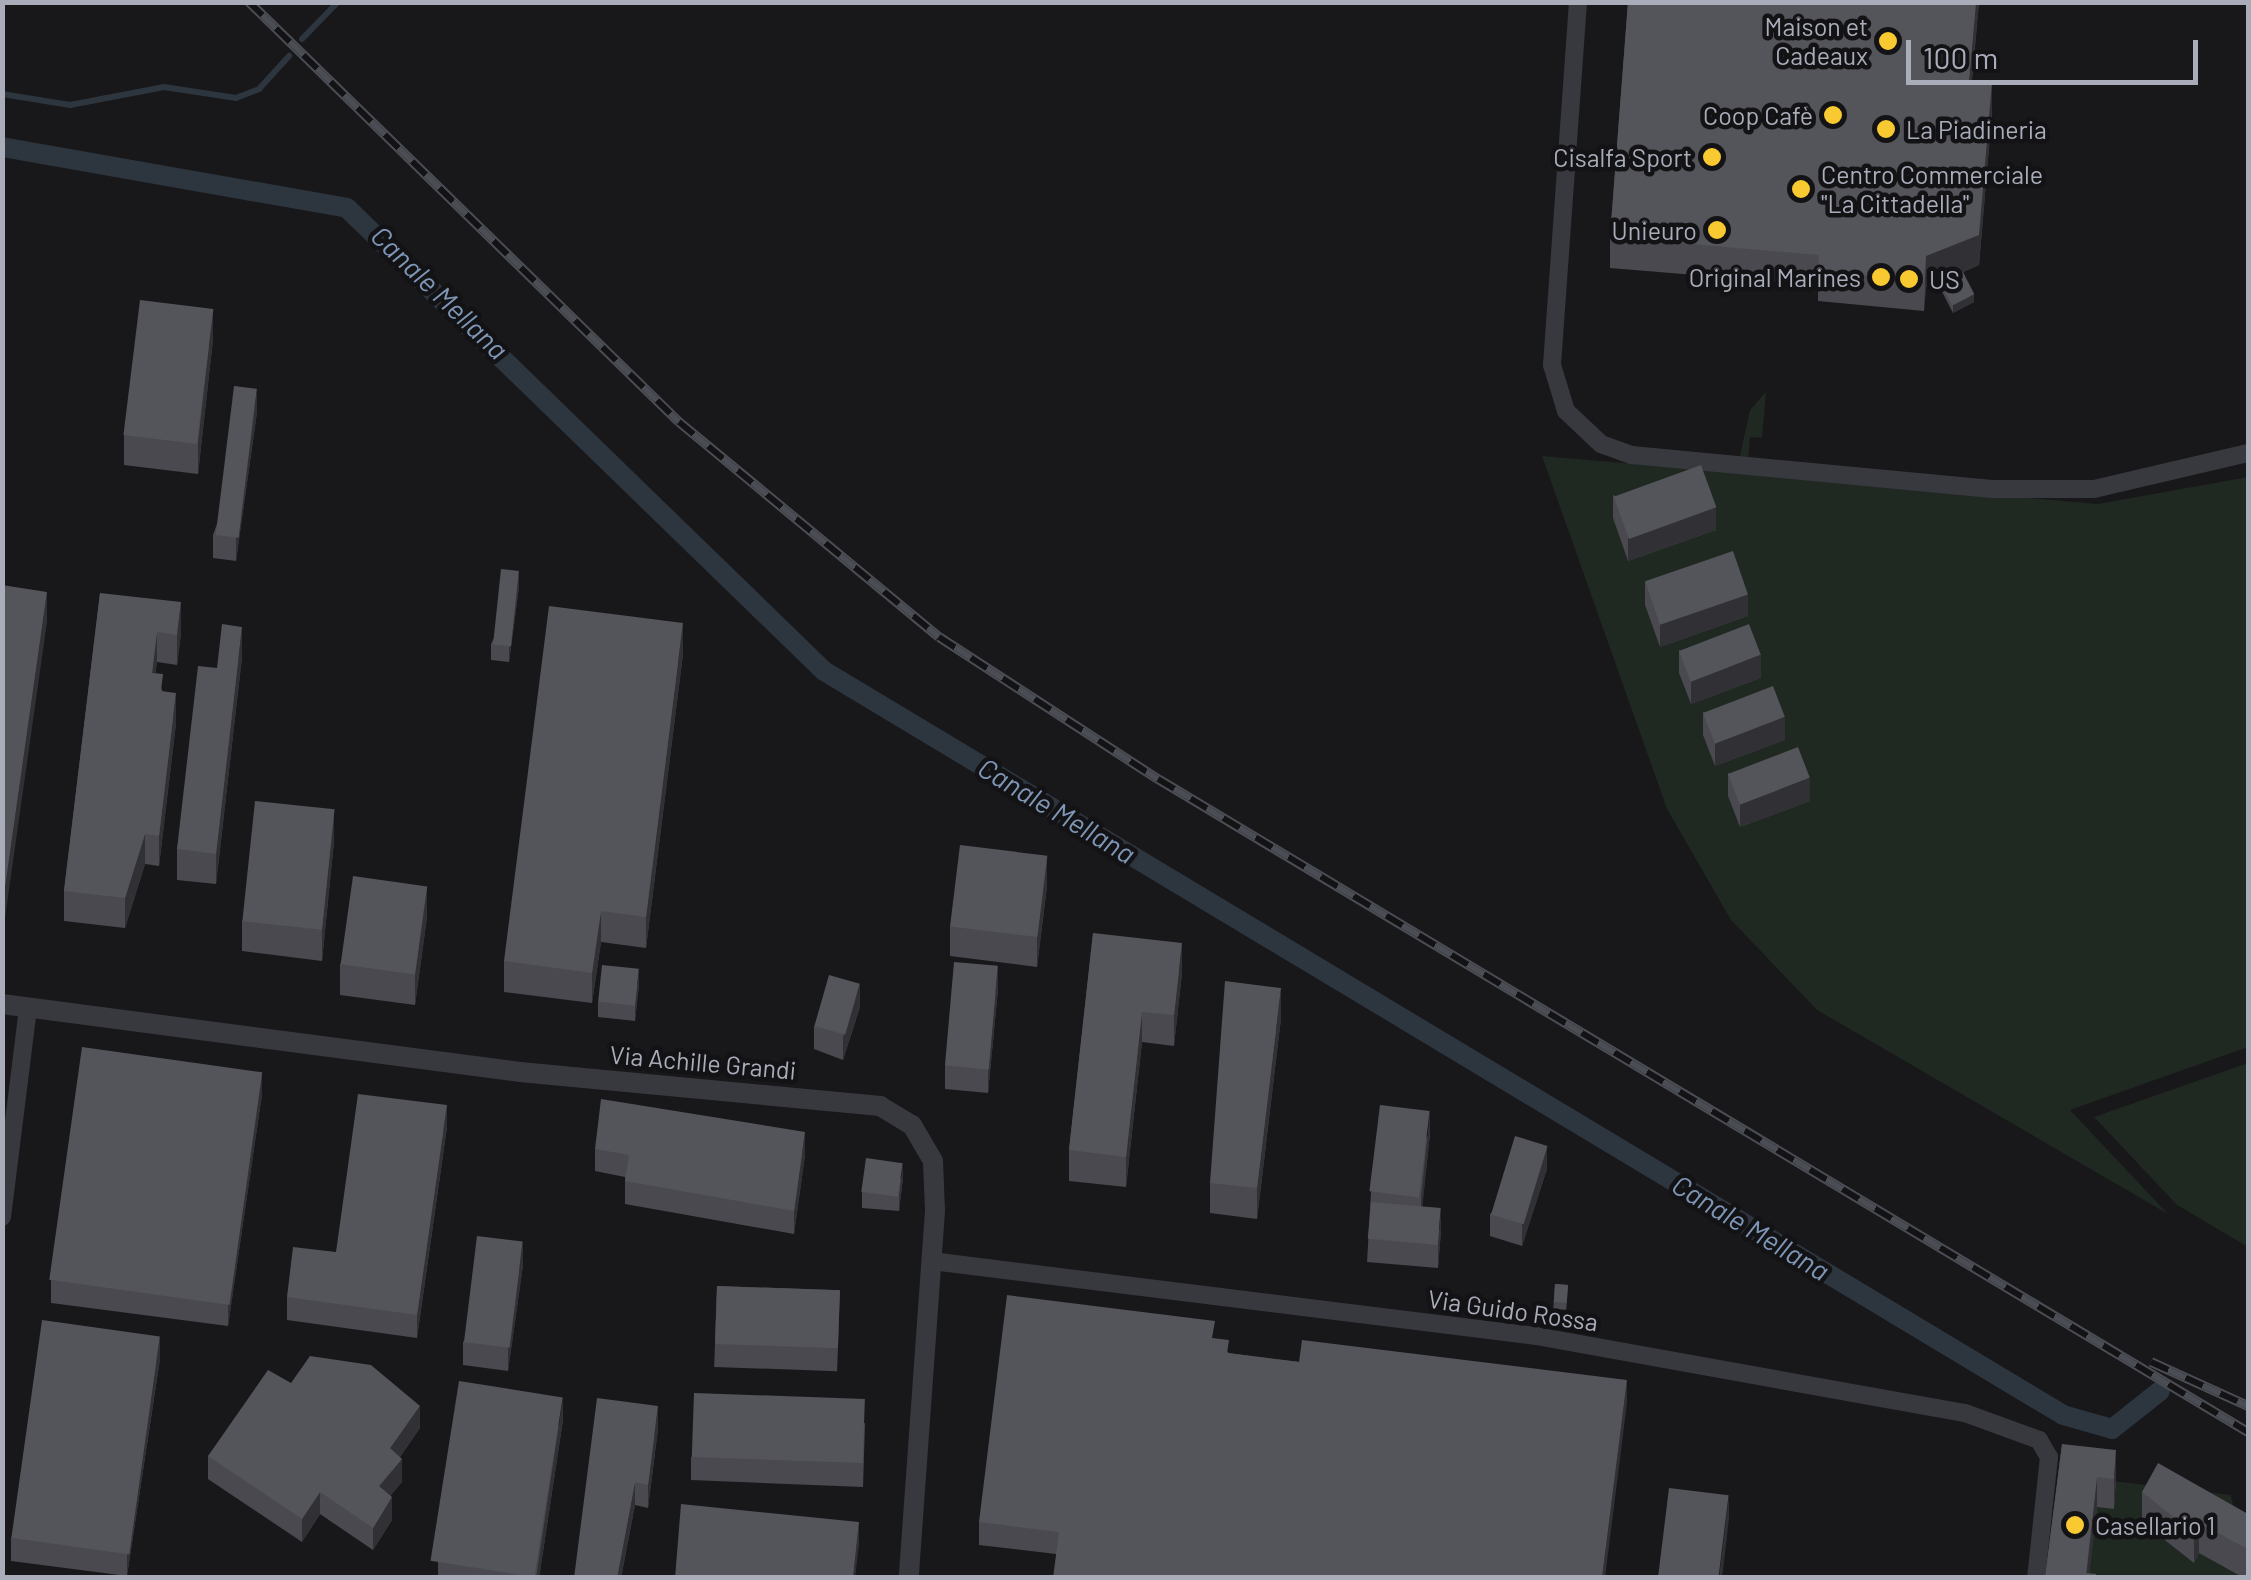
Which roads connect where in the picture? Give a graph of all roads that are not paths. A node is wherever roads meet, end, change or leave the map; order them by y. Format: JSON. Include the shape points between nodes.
{"nodes":[{"id":1,"x":1578,"y":2,"type":"edge"},
{"id":2,"x":2248,"y":453,"type":"edge"},
{"id":3,"x":2,"y":1004,"type":"edge"},
{"id":4,"x":28,"y":1008,"type":"junction"},
{"id":5,"x":2,"y":1217,"type":"edge"},
{"id":6,"x":932,"y":1261,"type":"junction"},
{"id":7,"x":909,"y":1578,"type":"edge"},
{"id":8,"x":2036,"y":1578,"type":"edge"}],
"edges":[{"from":1,"to":2,"type":"street","via":[[1552,365],[1566,411],[1601,444],[1632,455],[1994,489],[2094,489]]},
{"from":3,"to":4,"type":"street","name":"Via Achille Grandi"},
{"from":4,"to":5,"type":"street"},
{"from":4,"to":6,"type":"street","name":"Via Achille Grandi","via":[[520,1072],[880,1106],[912,1125],[933,1161]]},
{"from":6,"to":7,"type":"street","name":"Via Achille Grandi"},
{"from":6,"to":8,"type":"street","name":"Via Guido Rossa","via":[[1536,1336],[1965,1412],[2040,1440],[2047,1478]]}]}
